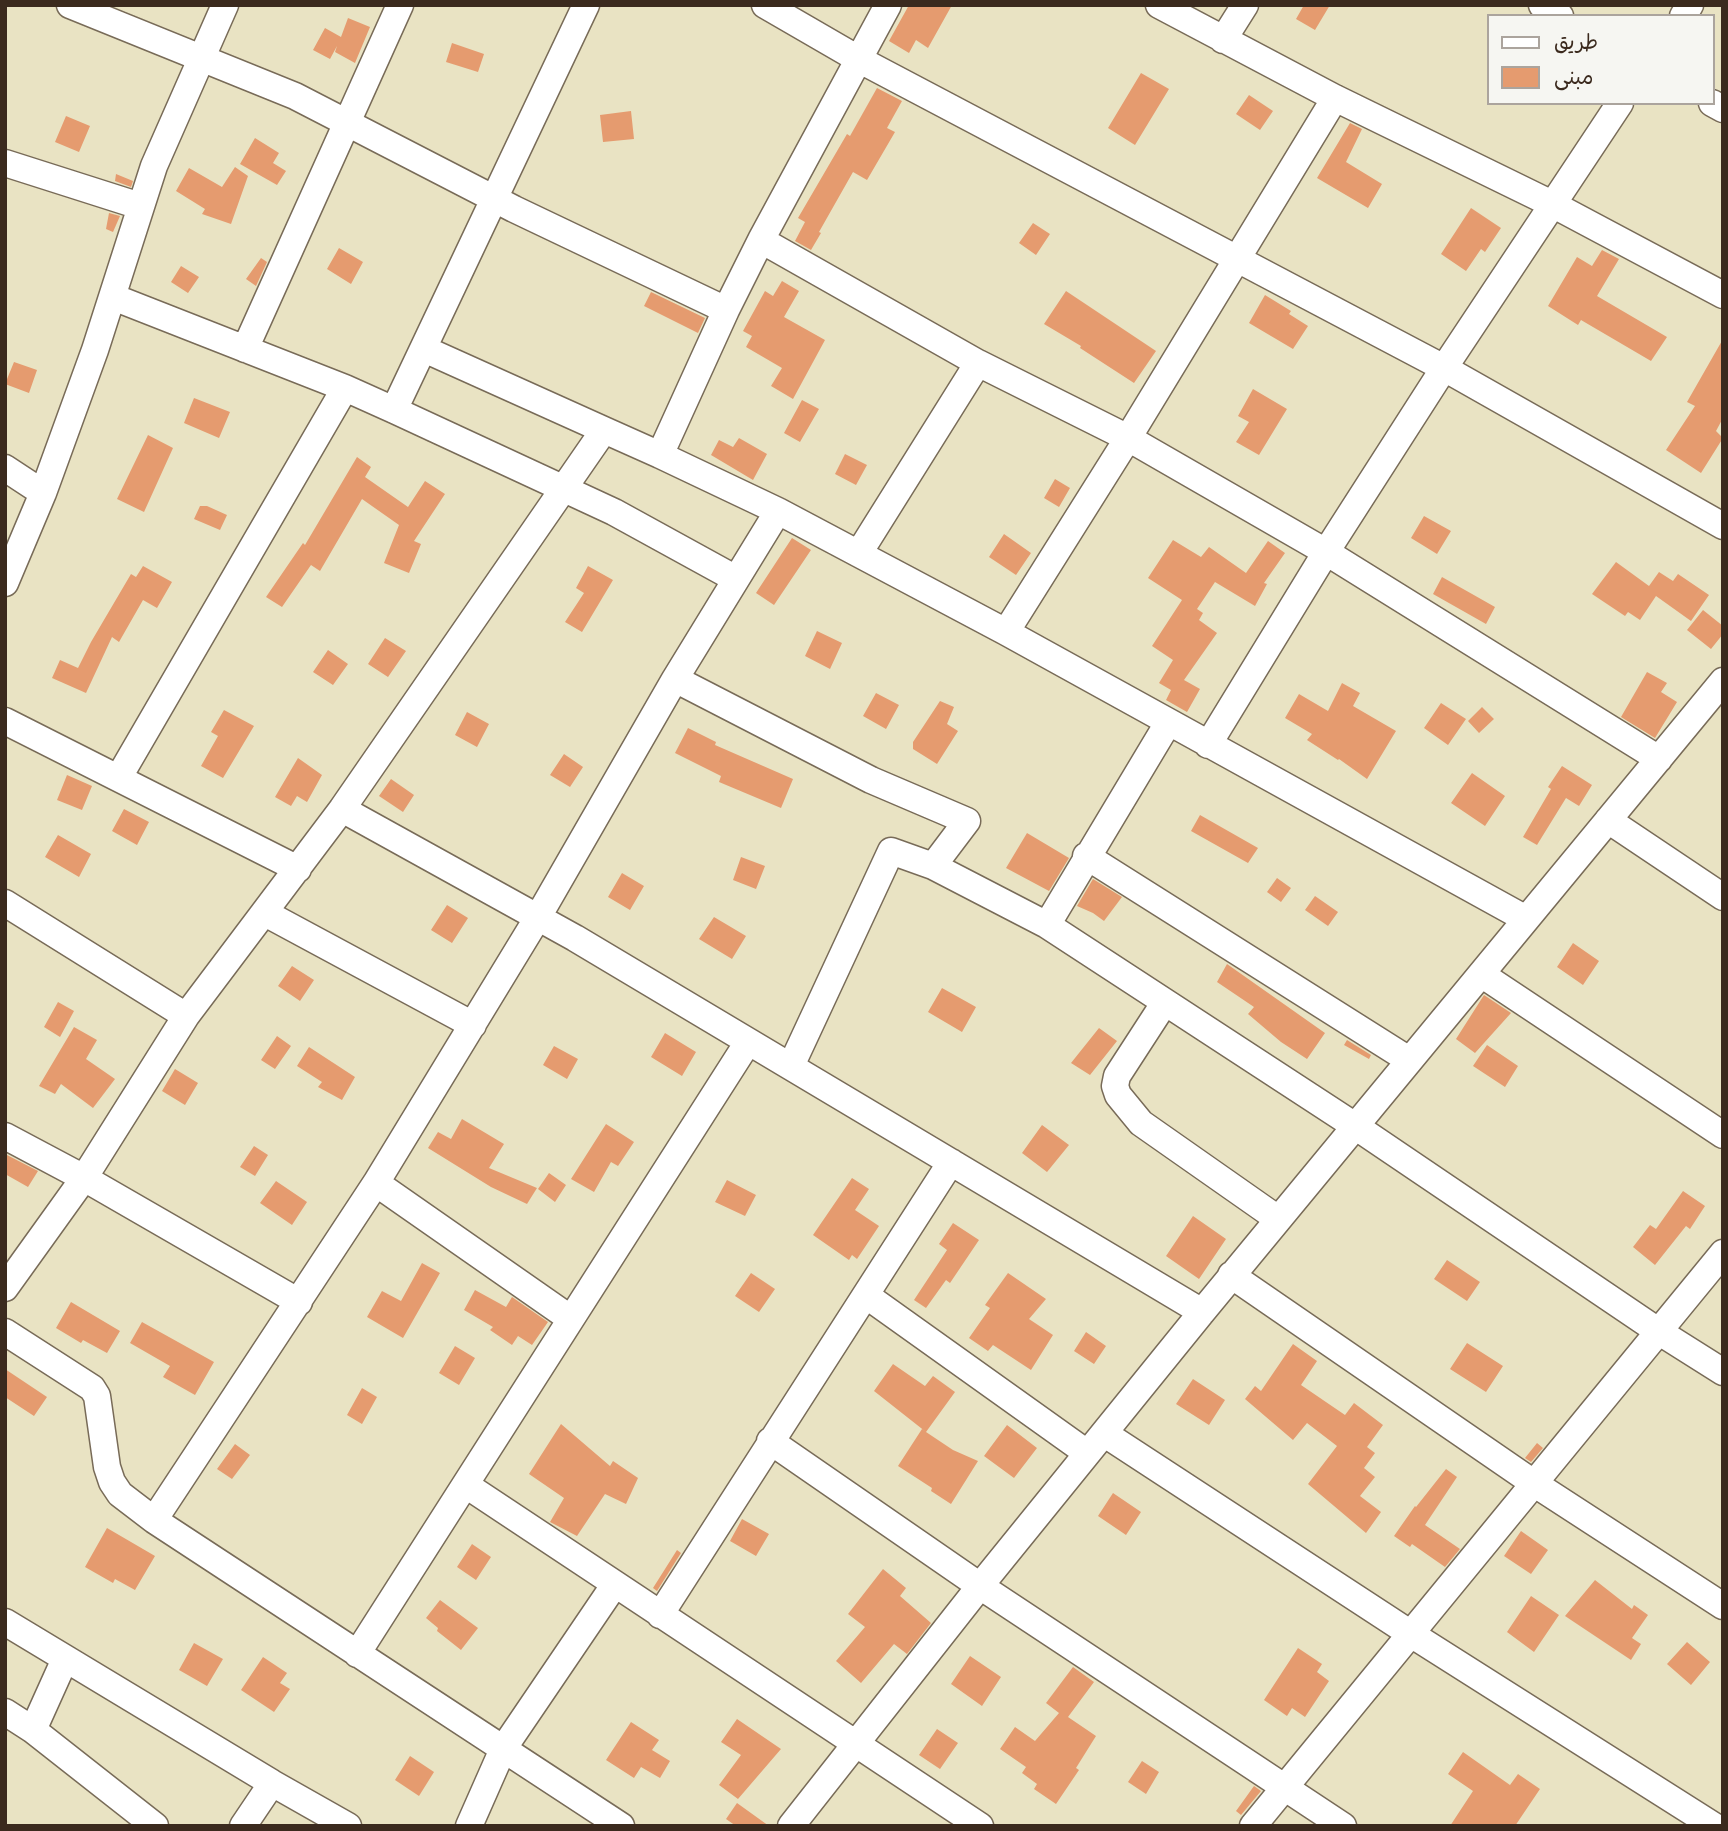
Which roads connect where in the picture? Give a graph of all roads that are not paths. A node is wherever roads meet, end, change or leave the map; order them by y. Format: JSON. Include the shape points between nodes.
{"nodes":[{"id":1,"x":70,"y":5,"type":"edge"},
{"id":2,"x":225,"y":5,"type":"edge"},
{"id":3,"x":400,"y":5,"type":"edge"},
{"id":4,"x":586,"y":5,"type":"edge"},
{"id":5,"x":765,"y":5,"type":"edge"},
{"id":6,"x":888,"y":5,"type":"edge"},
{"id":7,"x":1158,"y":5,"type":"edge"},
{"id":8,"x":1245,"y":5,"type":"edge"},
{"id":9,"x":1223,"y":40,"type":"junction"},
{"id":10,"x":201,"y":57,"type":"junction"},
{"id":11,"x":860,"y":60,"type":"junction"},
{"id":12,"x":1335,"y":99,"type":"junction"},
{"id":13,"x":1619,"y":105,"type":"edge"},
{"id":14,"x":347,"y":122,"type":"junction"},
{"id":15,"x":5,"y":163,"type":"edge"},
{"id":16,"x":493,"y":199,"type":"junction"},
{"id":17,"x":1552,"y":204,"type":"junction"},
{"id":18,"x":140,"y":206,"type":"junction"},
{"id":19,"x":761,"y":240,"type":"junction"},
{"id":20,"x":1236,"y":258,"type":"junction"},
{"id":21,"x":1723,"y":295,"type":"edge"},
{"id":22,"x":113,"y":297,"type":"junction"},
{"id":23,"x":726,"y":310,"type":"junction"},
{"id":24,"x":245,"y":349,"type":"junction"},
{"id":25,"x":424,"y":349,"type":"junction"},
{"id":26,"x":978,"y":363,"type":"junction"},
{"id":27,"x":1444,"y":368,"type":"junction"},
{"id":28,"x":345,"y":388,"type":"junction"},
{"id":29,"x":394,"y":410,"type":"junction"},
{"id":30,"x":604,"y":430,"type":"junction"},
{"id":31,"x":1128,"y":438,"type":"junction"},
{"id":32,"x":660,"y":455,"type":"junction"},
{"id":33,"x":5,"y":468,"type":"edge"},
{"id":34,"x":563,"y":489,"type":"junction"},
{"id":35,"x":43,"y":493,"type":"junction"},
{"id":36,"x":778,"y":511,"type":"junction"},
{"id":37,"x":1723,"y":526,"type":"edge"},
{"id":38,"x":12,"y":549,"type":"edge"},
{"id":39,"x":1326,"y":552,"type":"junction"},
{"id":40,"x":859,"y":554,"type":"junction"},
{"id":41,"x":736,"y":579,"type":"junction"},
{"id":42,"x":5,"y":583,"type":"edge"},
{"id":43,"x":1006,"y":632,"type":"junction"},
{"id":44,"x":675,"y":679,"type":"junction"},
{"id":45,"x":1723,"y":681,"type":"edge"},
{"id":46,"x":5,"y":721,"type":"edge"},
{"id":47,"x":1168,"y":723,"type":"junction"},
{"id":48,"x":1208,"y":745,"type":"junction"},
{"id":49,"x":1659,"y":759,"type":"junction"},
{"id":50,"x":119,"y":777,"type":"junction"},
{"id":51,"x":342,"y":810,"type":"junction"},
{"id":52,"x":1608,"y":820,"type":"junction"},
{"id":53,"x":1086,"y":856,"type":"junction"},
{"id":54,"x":933,"y":866,"type":"junction"},
{"id":55,"x":298,"y":869,"type":"junction"},
{"id":56,"x":1723,"y":897,"type":"edge"},
{"id":57,"x":5,"y":903,"type":"edge"},
{"id":58,"x":265,"y":913,"type":"junction"},
{"id":59,"x":538,"y":917,"type":"junction"},
{"id":60,"x":1526,"y":919,"type":"junction"},
{"id":61,"x":1046,"y":925,"type":"junction"},
{"id":62,"x":1481,"y":974,"type":"junction"},
{"id":63,"x":1165,"y":1002,"type":"junction"},
{"id":64,"x":186,"y":1016,"type":"junction"},
{"id":65,"x":473,"y":1025,"type":"junction"},
{"id":66,"x":748,"y":1042,"type":"junction"},
{"id":67,"x":1409,"y":1060,"type":"junction"},
{"id":68,"x":791,"y":1066,"type":"junction"},
{"id":69,"x":1355,"y":1126,"type":"junction"},
{"id":70,"x":1723,"y":1135,"type":"edge"},
{"id":71,"x":5,"y":1136,"type":"edge"},
{"id":72,"x":951,"y":1161,"type":"junction"},
{"id":73,"x":84,"y":1178,"type":"junction"},
{"id":74,"x":376,"y":1183,"type":"junction"},
{"id":75,"x":1279,"y":1219,"type":"junction"},
{"id":76,"x":1723,"y":1253,"type":"edge"},
{"id":77,"x":1231,"y":1275,"type":"junction"},
{"id":78,"x":5,"y":1287,"type":"edge"},
{"id":79,"x":867,"y":1296,"type":"junction"},
{"id":80,"x":299,"y":1302,"type":"junction"},
{"id":81,"x":1202,"y":1312,"type":"junction"},
{"id":82,"x":571,"y":1318,"type":"junction"},
{"id":83,"x":1658,"y":1331,"type":"junction"},
{"id":84,"x":5,"y":1332,"type":"edge"},
{"id":85,"x":1723,"y":1371,"type":"edge"},
{"id":86,"x":770,"y":1441,"type":"junction"},
{"id":87,"x":1096,"y":1444,"type":"junction"},
{"id":88,"x":1535,"y":1484,"type":"junction"},
{"id":89,"x":466,"y":1485,"type":"junction"},
{"id":90,"x":154,"y":1520,"type":"junction"},
{"id":91,"x":615,"y":1584,"type":"junction"},
{"id":92,"x":980,"y":1586,"type":"junction"},
{"id":93,"x":1723,"y":1606,"type":"edge"},
{"id":94,"x":660,"y":1615,"type":"junction"},
{"id":95,"x":5,"y":1622,"type":"edge"},
{"id":96,"x":1411,"y":1634,"type":"junction"},
{"id":97,"x":357,"y":1654,"type":"junction"},
{"id":98,"x":65,"y":1659,"type":"junction"},
{"id":99,"x":5,"y":1712,"type":"edge"},
{"id":100,"x":33,"y":1730,"type":"junction"},
{"id":101,"x":856,"y":1745,"type":"junction"},
{"id":102,"x":503,"y":1749,"type":"junction"},
{"id":103,"x":272,"y":1783,"type":"junction"},
{"id":104,"x":1284,"y":1788,"type":"junction"},
{"id":105,"x":1723,"y":1818,"type":"edge"},
{"id":106,"x":155,"y":1826,"type":"edge"},
{"id":107,"x":243,"y":1826,"type":"edge"},
{"id":108,"x":348,"y":1826,"type":"edge"},
{"id":109,"x":468,"y":1826,"type":"edge"},
{"id":110,"x":621,"y":1826,"type":"edge"},
{"id":111,"x":792,"y":1826,"type":"edge"},
{"id":112,"x":979,"y":1826,"type":"edge"},
{"id":113,"x":1253,"y":1826,"type":"edge"},
{"id":114,"x":1343,"y":1826,"type":"edge"},
{"id":115,"x":1715,"y":1826,"type":"edge"}],
"edges":[{"from":1,"to":10,"type":"street"},
{"from":2,"to":10,"type":"street"},
{"from":3,"to":14,"type":"street"},
{"from":4,"to":16,"type":"street"},
{"from":5,"to":11,"type":"street"},
{"from":6,"to":11,"type":"street"},
{"from":7,"to":9,"type":"street"},
{"from":8,"to":9,"type":"street"},
{"from":9,"to":12,"type":"street"},
{"from":10,"to":14,"type":"street"},
{"from":10,"to":18,"type":"street"},
{"from":11,"to":19,"type":"street"},
{"from":11,"to":20,"type":"street"},
{"from":12,"to":17,"type":"street"},
{"from":12,"to":20,"type":"street"},
{"from":13,"to":17,"type":"street"},
{"from":14,"to":16,"type":"street"},
{"from":14,"to":24,"type":"street"},
{"from":15,"to":18,"type":"street"},
{"from":16,"to":23,"type":"street"},
{"from":16,"to":25,"type":"street"},
{"from":17,"to":21,"type":"street"},
{"from":17,"to":27,"type":"street"},
{"from":18,"to":22,"type":"street"},
{"from":19,"to":23,"type":"street"},
{"from":19,"to":26,"type":"street"},
{"from":20,"to":27,"type":"street"},
{"from":20,"to":31,"type":"street"},
{"from":22,"to":24,"type":"street"},
{"from":22,"to":35,"type":"street"},
{"from":23,"to":32,"type":"street"},
{"from":24,"to":28,"type":"street"},
{"from":25,"to":29,"type":"street"},
{"from":25,"to":30,"type":"street"},
{"from":26,"to":31,"type":"street"},
{"from":26,"to":40,"type":"street"},
{"from":27,"to":37,"type":"street"},
{"from":27,"to":39,"type":"street"},
{"from":28,"to":29,"type":"street"},
{"from":28,"to":50,"type":"street"},
{"from":29,"to":34,"type":"street"},
{"from":30,"to":32,"type":"street"},
{"from":30,"to":34,"type":"street"},
{"from":31,"to":39,"type":"street"},
{"from":31,"to":43,"type":"street"},
{"from":32,"to":36,"type":"street"},
{"from":33,"to":35,"type":"street"},
{"from":34,"to":41,"type":"street"},
{"from":34,"to":51,"type":"street"},
{"from":35,"to":38,"type":"street"},
{"from":36,"to":40,"type":"street"},
{"from":36,"to":41,"type":"street"},
{"from":38,"to":42,"type":"street"},
{"from":39,"to":48,"type":"street"},
{"from":39,"to":49,"type":"street"},
{"from":40,"to":43,"type":"street"},
{"from":41,"to":44,"type":"street"},
{"from":43,"to":47,"type":"street"},
{"from":44,"to":54,"type":"street","via":[[871,780],[967,821]]},
{"from":44,"to":59,"type":"street"},
{"from":45,"to":49,"type":"street"},
{"from":46,"to":50,"type":"street"},
{"from":47,"to":48,"type":"street"},
{"from":47,"to":53,"type":"street"},
{"from":48,"to":60,"type":"street"},
{"from":49,"to":52,"type":"street"},
{"from":50,"to":55,"type":"street"},
{"from":51,"to":55,"type":"street"},
{"from":51,"to":59,"type":"street"},
{"from":52,"to":56,"type":"street"},
{"from":52,"to":60,"type":"street"},
{"from":53,"to":61,"type":"street"},
{"from":53,"to":67,"type":"street"},
{"from":54,"to":61,"type":"street"},
{"from":54,"to":68,"type":"street","via":[[891,851]]},
{"from":55,"to":58,"type":"street"},
{"from":57,"to":64,"type":"street"},
{"from":58,"to":64,"type":"street"},
{"from":58,"to":65,"type":"street"},
{"from":59,"to":65,"type":"street"},
{"from":59,"to":66,"type":"street"},
{"from":60,"to":62,"type":"street"},
{"from":61,"to":63,"type":"street"},
{"from":62,"to":67,"type":"street"},
{"from":62,"to":70,"type":"street"},
{"from":63,"to":69,"type":"street"},
{"from":63,"to":75,"type":"street","via":[[1117,1076],[1118,1095],[1141,1123]]},
{"from":64,"to":73,"type":"street"},
{"from":65,"to":74,"type":"street"},
{"from":66,"to":68,"type":"street"},
{"from":66,"to":82,"type":"street"},
{"from":67,"to":69,"type":"street"},
{"from":68,"to":72,"type":"street"},
{"from":69,"to":75,"type":"street"},
{"from":69,"to":83,"type":"street"},
{"from":71,"to":73,"type":"street"},
{"from":72,"to":79,"type":"street"},
{"from":72,"to":81,"type":"street"},
{"from":73,"to":78,"type":"street"},
{"from":73,"to":80,"type":"street"},
{"from":74,"to":80,"type":"street"},
{"from":74,"to":82,"type":"street"},
{"from":75,"to":77,"type":"street"},
{"from":76,"to":83,"type":"street"},
{"from":77,"to":81,"type":"street"},
{"from":77,"to":88,"type":"street"},
{"from":79,"to":86,"type":"street"},
{"from":79,"to":87,"type":"street"},
{"from":80,"to":90,"type":"street"},
{"from":81,"to":87,"type":"street"},
{"from":82,"to":89,"type":"street"},
{"from":83,"to":85,"type":"street"},
{"from":83,"to":88,"type":"street"},
{"from":84,"to":90,"type":"street","via":[[92,1388],[112,1482],[120,1494]]},
{"from":86,"to":92,"type":"street"},
{"from":86,"to":94,"type":"street"},
{"from":87,"to":92,"type":"street"},
{"from":87,"to":96,"type":"street"},
{"from":88,"to":93,"type":"street"},
{"from":88,"to":96,"type":"street"},
{"from":89,"to":91,"type":"street"},
{"from":89,"to":97,"type":"street"},
{"from":90,"to":97,"type":"street"},
{"from":91,"to":94,"type":"street"},
{"from":91,"to":102,"type":"street"},
{"from":92,"to":101,"type":"street"},
{"from":92,"to":104,"type":"street"},
{"from":94,"to":101,"type":"street"},
{"from":95,"to":98,"type":"street"},
{"from":96,"to":104,"type":"street"},
{"from":96,"to":115,"type":"street"},
{"from":97,"to":102,"type":"street"},
{"from":98,"to":100,"type":"street"},
{"from":98,"to":103,"type":"street"},
{"from":99,"to":100,"type":"street"},
{"from":100,"to":106,"type":"street"},
{"from":101,"to":111,"type":"street"},
{"from":101,"to":112,"type":"street"},
{"from":102,"to":109,"type":"street"},
{"from":102,"to":110,"type":"street"},
{"from":103,"to":107,"type":"street"},
{"from":103,"to":108,"type":"street"},
{"from":104,"to":113,"type":"street"},
{"from":104,"to":114,"type":"street"},
{"from":105,"to":115,"type":"street"}]}
